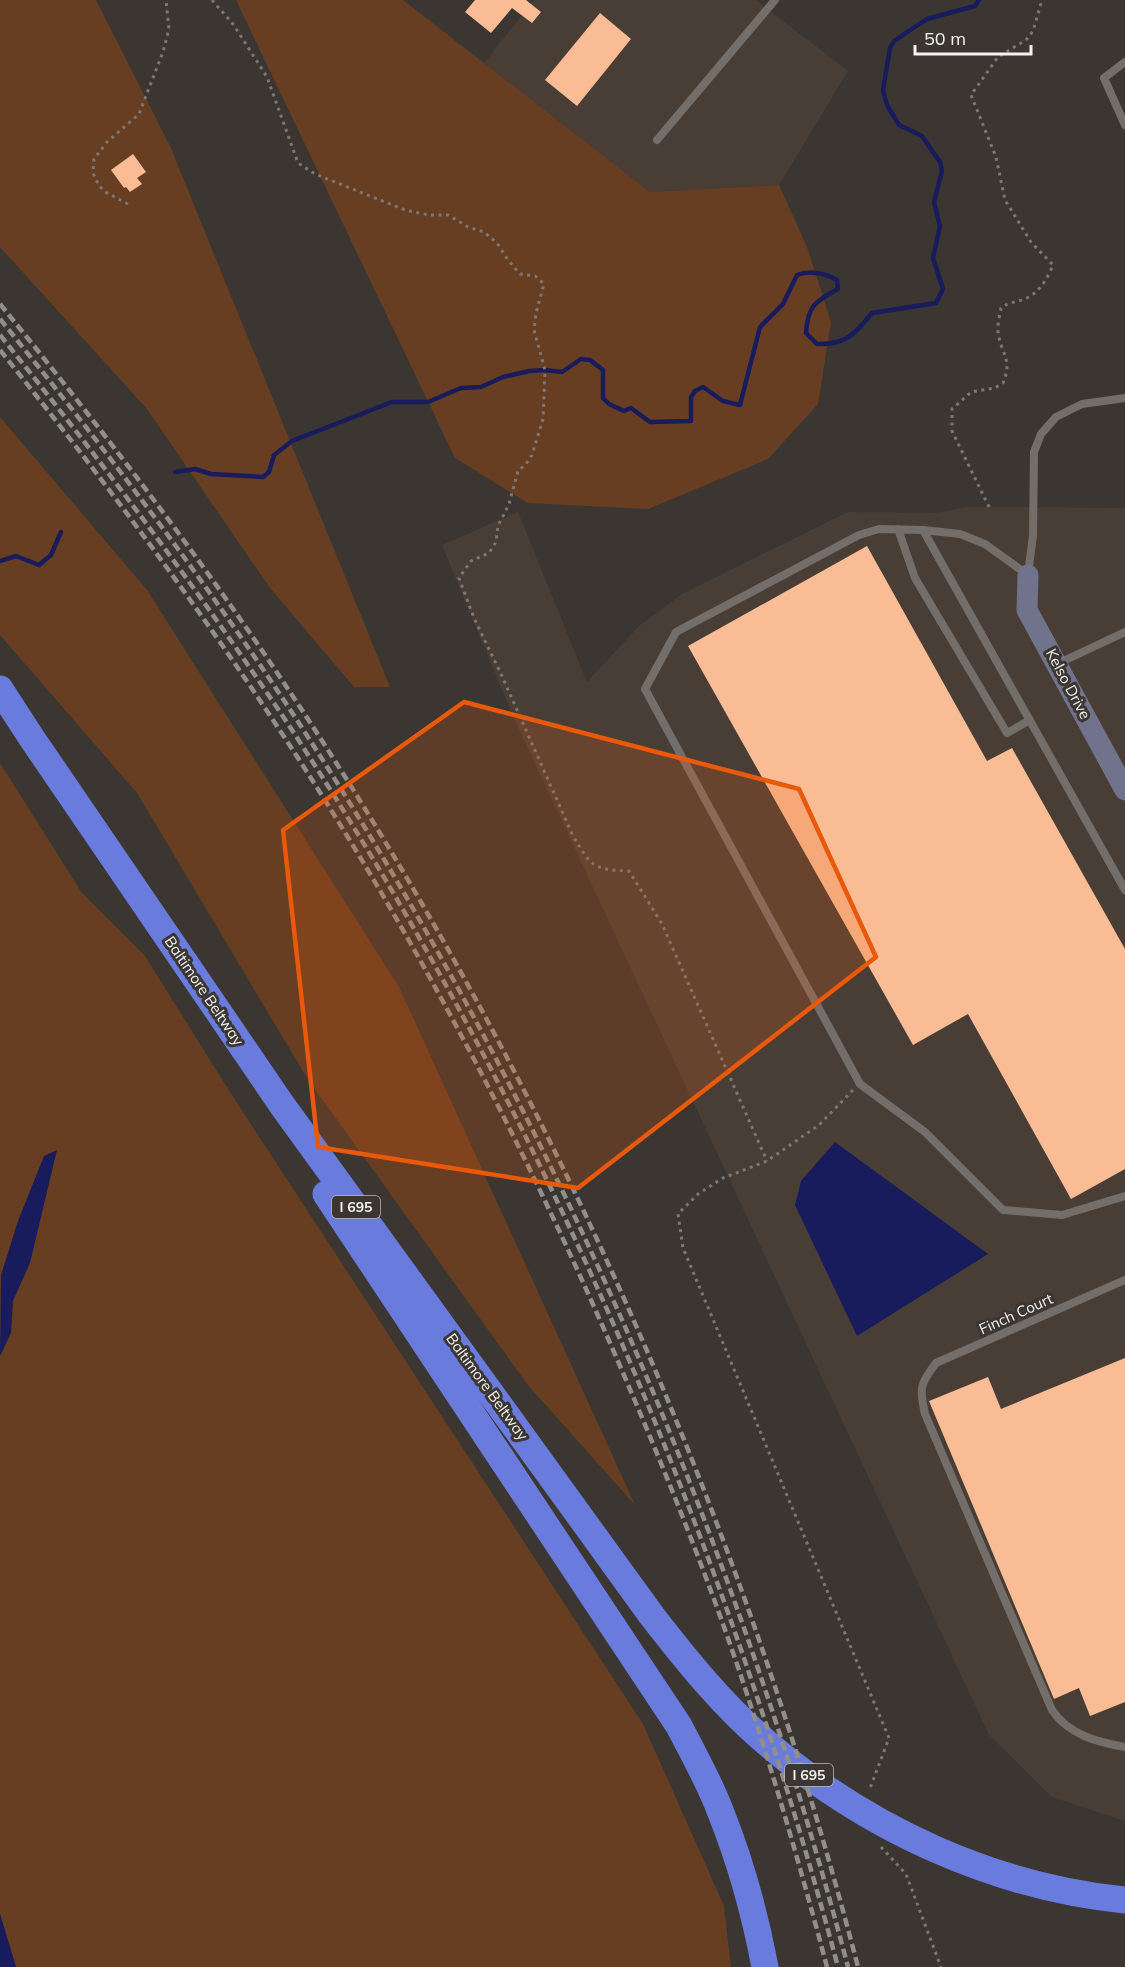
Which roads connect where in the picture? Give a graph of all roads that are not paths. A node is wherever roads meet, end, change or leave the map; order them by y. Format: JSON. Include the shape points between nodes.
{"nodes":[{"id":1,"x":775,"y":0,"type":"edge"},
{"id":2,"x":1125,"y":62,"type":"edge"},
{"id":3,"x":1125,"y":125,"type":"edge"},
{"id":4,"x":657,"y":140,"type":"dead end"},
{"id":5,"x":1125,"y":398,"type":"edge"},
{"id":6,"x":898,"y":529,"type":"junction"},
{"id":7,"x":923,"y":530,"type":"junction"},
{"id":8,"x":1028,"y":574,"type":"junction"},
{"id":9,"x":1125,"y":632,"type":"edge"},
{"id":10,"x":1058,"y":664,"type":"junction"},
{"id":11,"x":0,"y":689,"type":"edge"},
{"id":12,"x":1030,"y":720,"type":"junction"},
{"id":13,"x":31,"y":737,"type":"junction"},
{"id":14,"x":1125,"y":788,"type":"edge"},
{"id":15,"x":1125,"y":890,"type":"edge"},
{"id":16,"x":1125,"y":1196,"type":"edge"},
{"id":17,"x":1125,"y":1280,"type":"edge"},
{"id":18,"x":1125,"y":1747,"type":"edge"},
{"id":19,"x":1125,"y":1900,"type":"edge"},
{"id":20,"x":765,"y":1967,"type":"edge"}],
"edges":[{"from":1,"to":4,"type":"lane"},
{"from":2,"to":3,"type":"lane","via":[[1104,78]]},
{"from":5,"to":8,"type":"lane","via":[[1082,404],[1056,417],[1041,434],[1034,452],[1033,535]]},
{"from":6,"to":7,"type":"lane"},
{"from":6,"to":12,"type":"lane","via":[[915,578],[1007,733]]},
{"from":6,"to":16,"type":"lane","via":[[859,535],[676,632],[645,689],[860,1084],[925,1132],[1003,1210],[1062,1215]]},
{"from":7,"to":8,"type":"lane","via":[[960,534],[985,544]]},
{"from":7,"to":12,"type":"lane"},
{"from":8,"to":10,"type":"street","name":"Kelso Drive","via":[[1027,610]]},
{"from":9,"to":10,"type":"lane"},
{"from":10,"to":14,"type":"street","name":"Kelso Drive"},
{"from":11,"to":13,"type":"highway","name":"Baltimore Beltway","number":"I 695"},
{"from":12,"to":15,"type":"lane"},
{"from":13,"to":19,"type":"highway","name":"Baltimore Beltway","number":"I 695","via":[[282,1105],[694,1670],[793,1764],[894,1829],[1008,1877],[1046,1888]]},
{"from":13,"to":20,"type":"highway","via":[[271,1112],[679,1726],[721,1811],[736,1852]]},
{"from":17,"to":18,"type":"lane","name":"Finch Court","via":[[936,1364],[924,1379],[921,1395],[925,1414],[1052,1710],[1074,1731]]}]}
